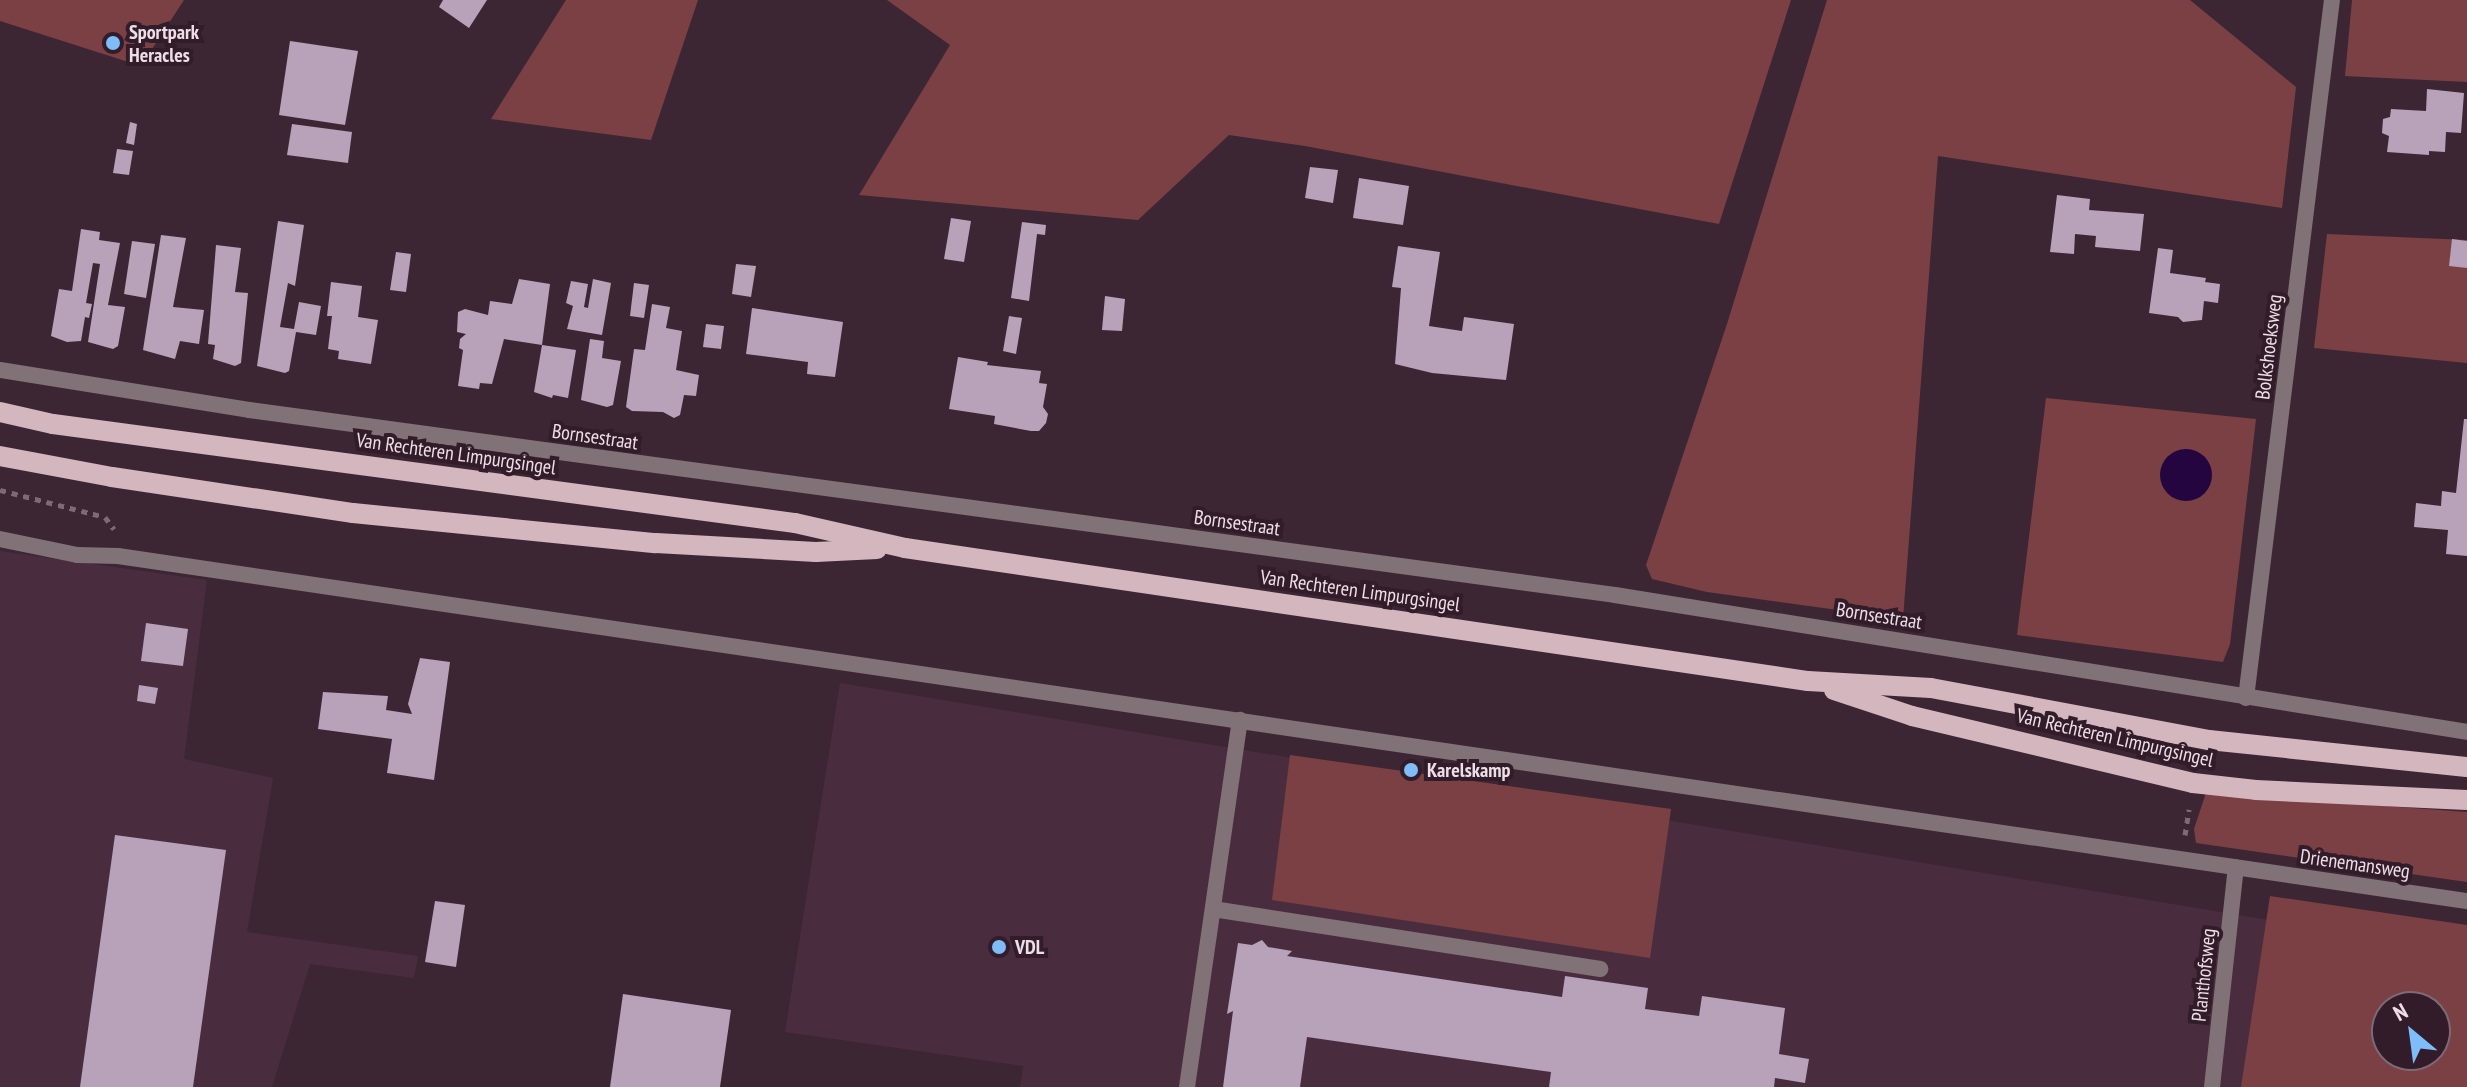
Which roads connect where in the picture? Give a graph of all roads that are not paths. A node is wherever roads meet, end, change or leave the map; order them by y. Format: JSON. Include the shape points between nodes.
{"nodes":[{"id":1,"x":2332,"y":0,"type":"edge"},
{"id":2,"x":0,"y":370,"type":"edge"},
{"id":3,"x":0,"y":412,"type":"edge"},
{"id":4,"x":0,"y":456,"type":"edge"},
{"id":5,"x":0,"y":539,"type":"edge"},
{"id":6,"x":905,"y":548,"type":"junction"},
{"id":7,"x":1808,"y":681,"type":"junction"},
{"id":8,"x":2246,"y":698,"type":"junction"},
{"id":9,"x":1240,"y":720,"type":"junction"},
{"id":10,"x":2467,"y":732,"type":"edge"},
{"id":11,"x":2467,"y":767,"type":"edge"},
{"id":12,"x":2467,"y":800,"type":"edge"},
{"id":13,"x":2236,"y":867,"type":"junction"},
{"id":14,"x":2467,"y":901,"type":"edge"},
{"id":15,"x":1213,"y":909,"type":"junction"},
{"id":16,"x":1600,"y":969,"type":"dead end"},
{"id":17,"x":1187,"y":1087,"type":"edge"},
{"id":18,"x":2212,"y":1087,"type":"edge"}],
"edges":[{"from":1,"to":8,"type":"street","name":"Bolkshoeksweg"},
{"from":2,"to":8,"type":"street","name":"Bornsestraat","via":[[265,412],[1615,595]]},
{"from":3,"to":6,"type":"main road","name":"Van Rechteren Limpurgsingel","via":[[69,426],[795,523]]},
{"from":4,"to":6,"type":"main road","name":"Van Rechteren Limpurgsingel","via":[[353,513],[670,544],[816,552]]},
{"from":5,"to":9,"type":"street","via":[[77,555],[118,556]]},
{"from":6,"to":7,"type":"main road","name":"Van Rechteren Limpurgsingel"},
{"from":7,"to":11,"type":"main road","name":"Van Rechteren Limpurgsingel","via":[[1931,688],[2209,740]]},
{"from":7,"to":12,"type":"main road","name":"Van Rechteren Limpurgsingel","via":[[1912,716],[2193,783]]},
{"from":8,"to":10,"type":"street","name":"Bornsestraat"},
{"from":9,"to":13,"type":"street"},
{"from":9,"to":15,"type":"street"},
{"from":13,"to":14,"type":"street","name":"Drienemansweg"},
{"from":13,"to":18,"type":"street","name":"Planthofsweg"},
{"from":15,"to":16,"type":"street"},
{"from":15,"to":17,"type":"street"}]}
